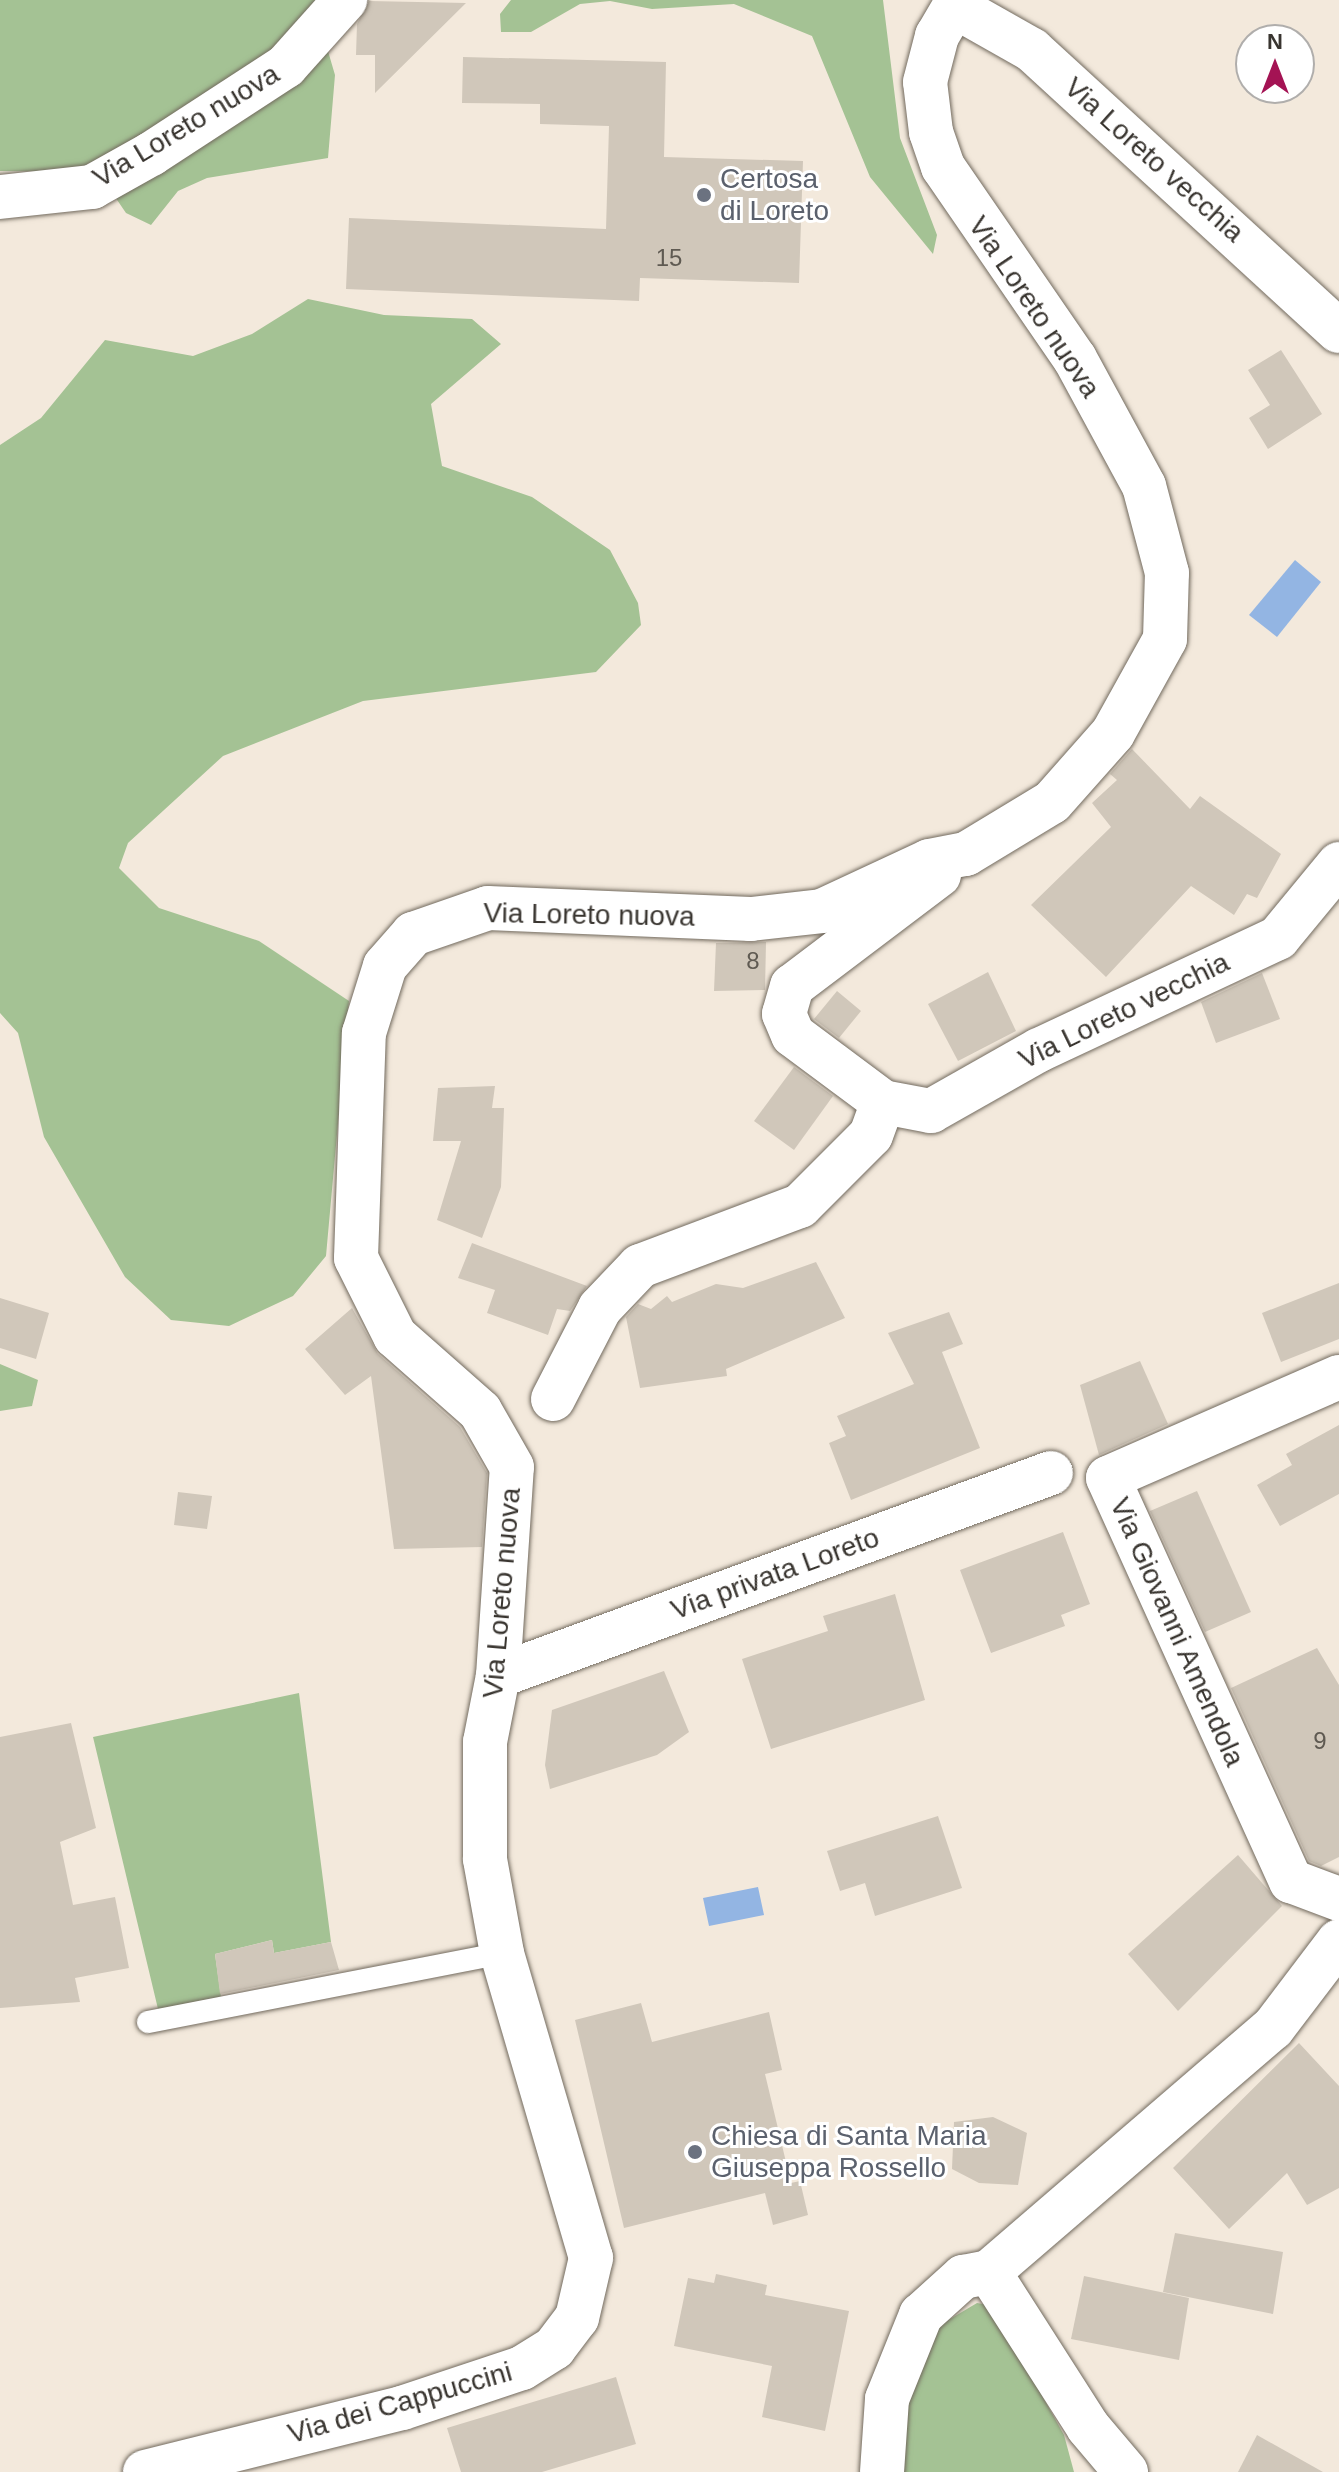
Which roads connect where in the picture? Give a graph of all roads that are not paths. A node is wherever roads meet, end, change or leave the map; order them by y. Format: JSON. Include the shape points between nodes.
{"nodes":[{"id":1,"x":345,"y":0,"type":"edge"},
{"id":2,"x":956,"y":2,"type":"edge"},
{"id":3,"x":0,"y":197,"type":"edge"},
{"id":4,"x":1339,"y":331,"type":"edge"},
{"id":5,"x":966,"y":854,"type":"junction"},
{"id":6,"x":1339,"y":864,"type":"edge"},
{"id":7,"x":883,"y":1102,"type":"junction"},
{"id":8,"x":1339,"y":1377,"type":"edge"},
{"id":9,"x":553,"y":1399,"type":"dead end"},
{"id":10,"x":1051,"y":1473,"type":"dead end"},
{"id":11,"x":498,"y":1676,"type":"junction"},
{"id":12,"x":1339,"y":1899,"type":"edge"},
{"id":13,"x":1339,"y":1941,"type":"edge"},
{"id":14,"x":502,"y":1953,"type":"junction"},
{"id":15,"x":148,"y":2022,"type":"dead end"},
{"id":16,"x":591,"y":2258,"type":"joint"},
{"id":17,"x":989,"y":2272,"type":"junction"},
{"id":18,"x":145,"y":2472,"type":"edge"},
{"id":19,"x":882,"y":2472,"type":"edge"},
{"id":20,"x":1126,"y":2472,"type":"edge"}],
"edges":[{"from":1,"to":3,"type":"street","name":"Via Loreto nuova","via":[[286,66],[151,154],[92,187]]},
{"from":2,"to":4,"type":"street","name":"Via Loreto vecchia","via":[[1032,50]]},
{"from":2,"to":5,"type":"street","name":"Via Loreto nuova","via":[[937,36],[925,82],[943,167],[1075,359],[1144,486],[1167,573],[1165,639],[1113,733],[1052,802]]},
{"from":5,"to":7,"type":"street","name":"Via Loreto vecchia","via":[[792,986],[784,1014],[793,1035]]},
{"from":5,"to":11,"type":"street","name":"Via Loreto nuova","via":[[929,861],[822,911],[751,919],[488,908],[413,934],[385,966],[364,1033],[356,1258],[395,1336],[480,1411],[512,1467]]},
{"from":6,"to":7,"type":"street","name":"Via Loreto vecchia","via":[[1278,938],[1039,1050],[931,1111]]},
{"from":7,"to":9,"type":"street","via":[[871,1135],[800,1206],[640,1266],[600,1308]]},
{"from":8,"to":12,"type":"street","name":"Via Giovanni Amendola","via":[[1108,1478],[1291,1881]]},
{"from":10,"to":11,"type":"street","name":"Via privata Loreto"},
{"from":11,"to":14,"type":"street","name":"Via Loreto nuova","via":[[483,1793],[485,1859]]},
{"from":13,"to":17,"type":"street","via":[[1273,2028]]},
{"from":14,"to":15,"type":"lane"},
{"from":14,"to":16,"type":"street","name":"Via Loreto nuova"},
{"from":16,"to":18,"type":"street","name":"Via dei Cappuccini","via":[[577,2318],[554,2348],[522,2368],[402,2408]]},
{"from":17,"to":19,"type":"street","via":[[963,2277],[921,2315],[887,2399]]},
{"from":17,"to":20,"type":"street","via":[[1088,2427]]}]}
